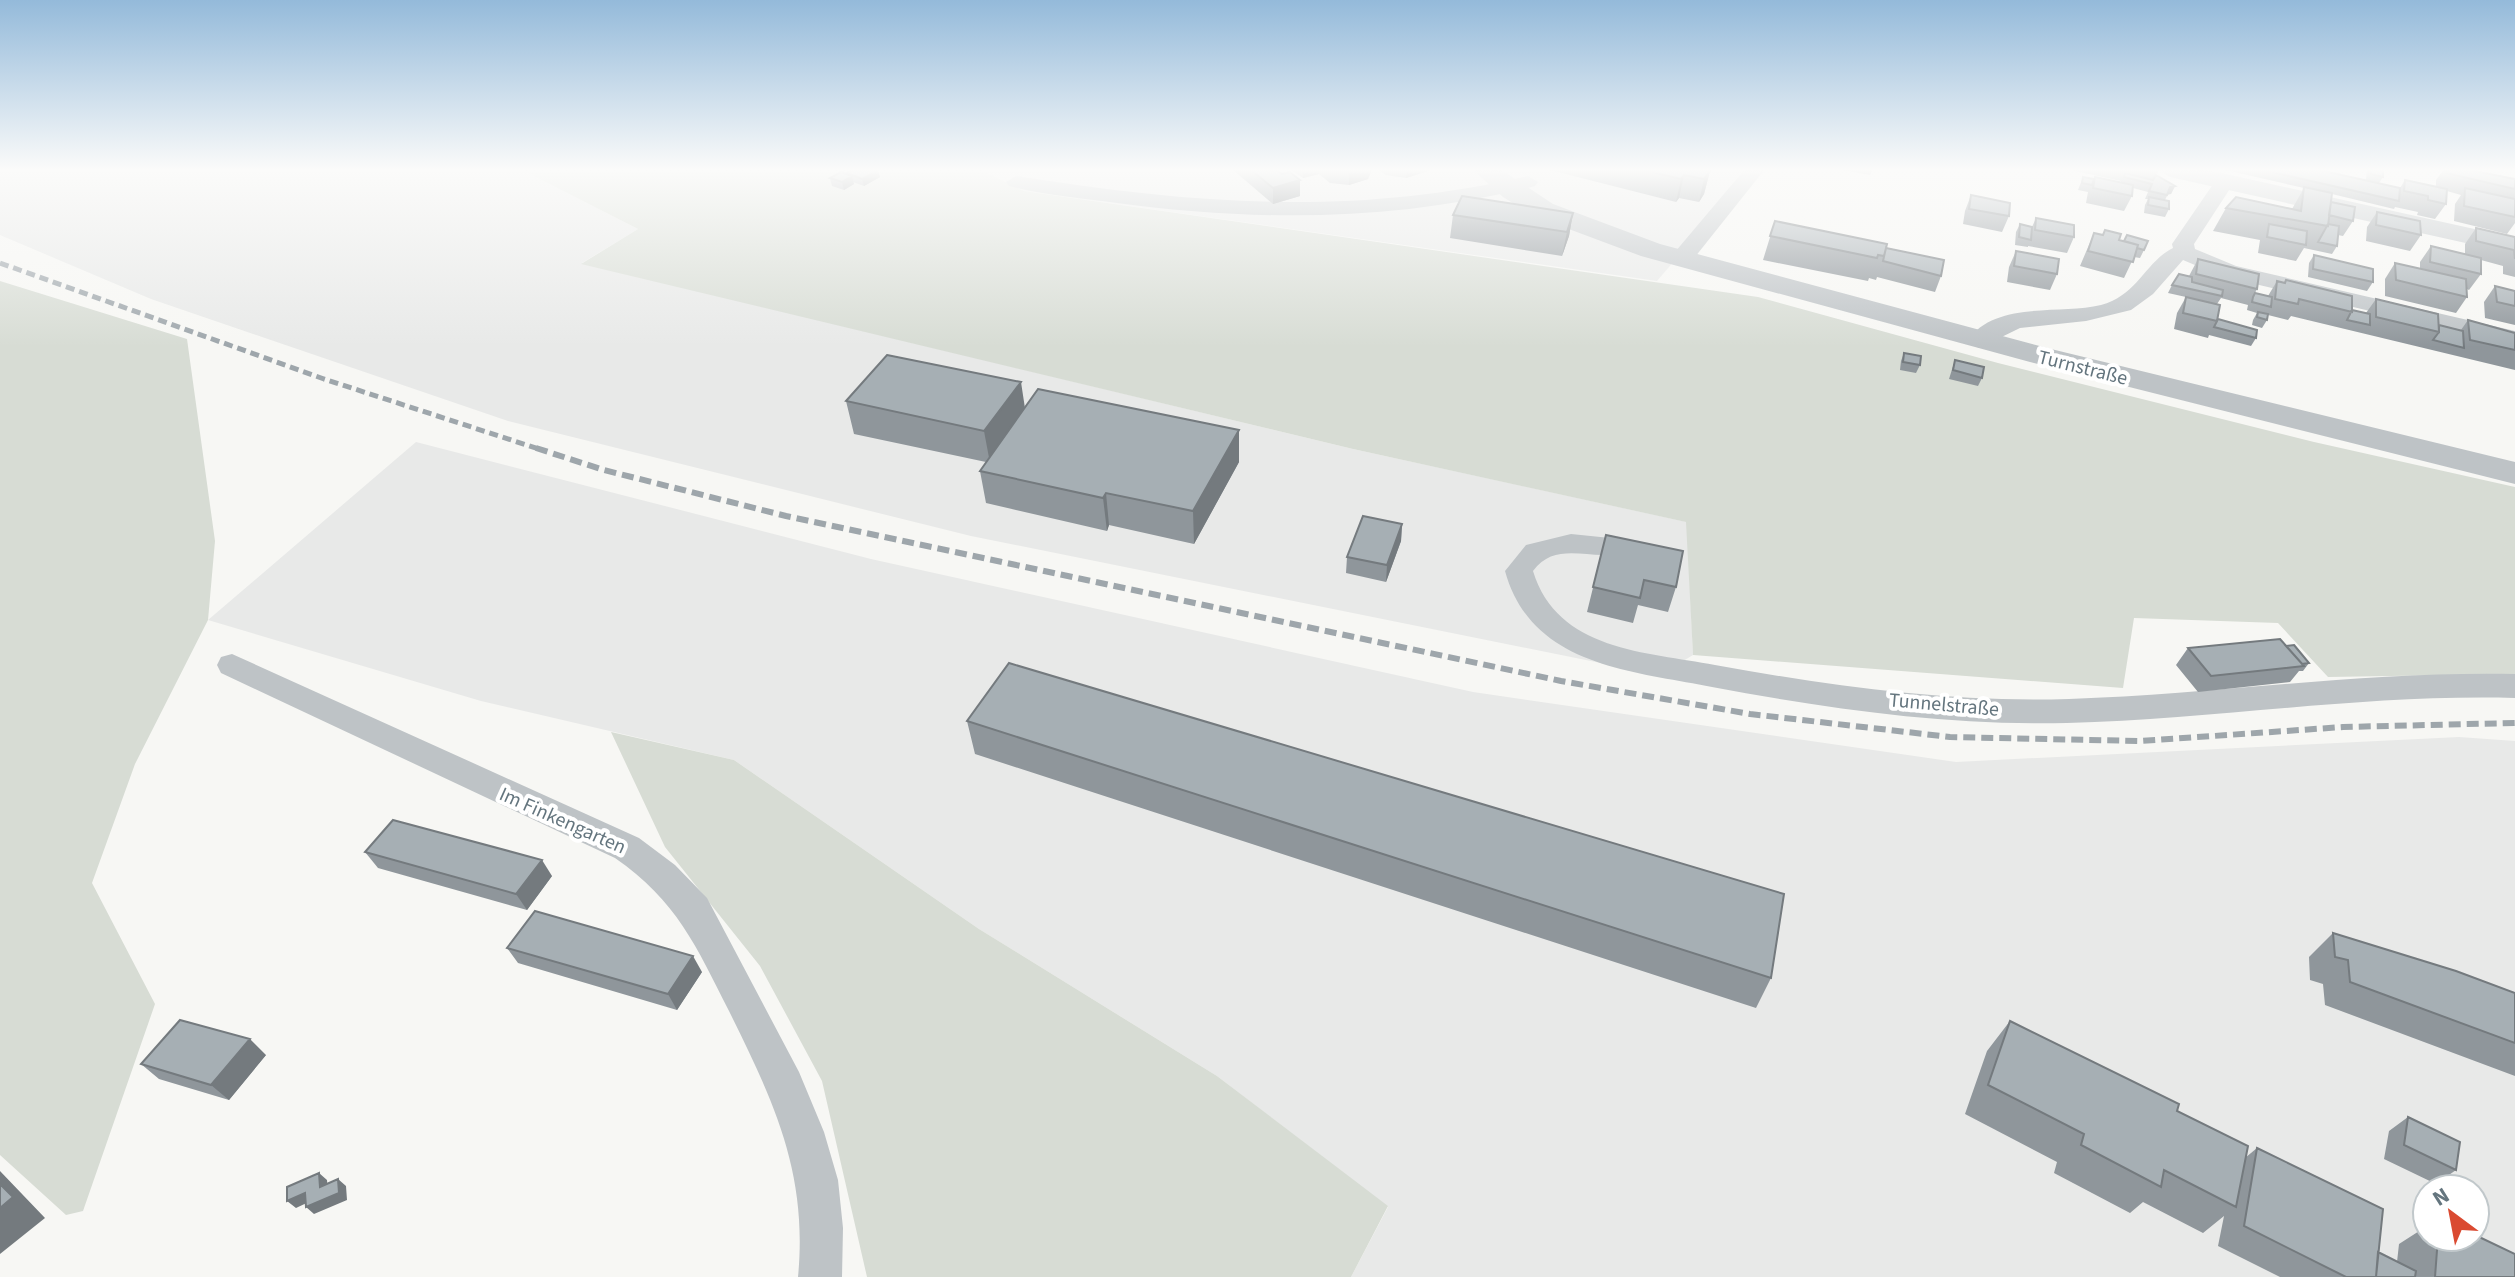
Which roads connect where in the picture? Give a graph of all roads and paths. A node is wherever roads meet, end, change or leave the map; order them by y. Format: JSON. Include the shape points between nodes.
{"nodes":[{"id":1,"x":1616,"y":229,"type":"edge"},
{"id":2,"x":1706,"y":229,"type":"edge"},
{"id":3,"x":2193,"y":229,"type":"edge"},
{"id":4,"x":2437,"y":229,"type":"edge"},
{"id":5,"x":2515,"y":246,"type":"edge"},
{"id":6,"x":2185,"y":253,"type":"junction"},
{"id":7,"x":1683,"y":257,"type":"junction"},
{"id":8,"x":2515,"y":338,"type":"edge"},
{"id":9,"x":1979,"y":341,"type":"junction"},
{"id":10,"x":2515,"y":473,"type":"edge"},
{"id":11,"x":1610,"y":546,"type":"edge"},
{"id":12,"x":232,"y":665,"type":"dead end"},
{"id":13,"x":2515,"y":686,"type":"edge"},
{"id":14,"x":820,"y":1277,"type":"edge"}],
"edges":[{"from":1,"to":7,"type":"street","name":"Turnstraße"},
{"from":2,"to":7,"type":"street"},
{"from":3,"to":6,"type":"street","via":[[2183,244]]},
{"from":4,"to":5,"type":"street"},
{"from":6,"to":8,"type":"street","via":[[2229,271]]},
{"from":6,"to":9,"type":"street","via":[[2177,254],[2139,296],[2121,306],[2024,317]]},
{"from":7,"to":9,"type":"street","name":"Turnstraße"},
{"from":9,"to":10,"type":"street","name":"Turnstraße"},
{"from":11,"to":13,"type":"street","name":"Tunnelstraße","via":[[1559,542],[1528,554],[1519,571],[1523,589],[1537,609],[1571,641],[1622,659],[1809,692],[2067,711],[2435,684]]},
{"from":12,"to":14,"type":"street","name":"Im Finkengarten","via":[[627,848],[663,873],[693,908],[716,948],[797,1120],[817,1178],[823,1233]]}]}
